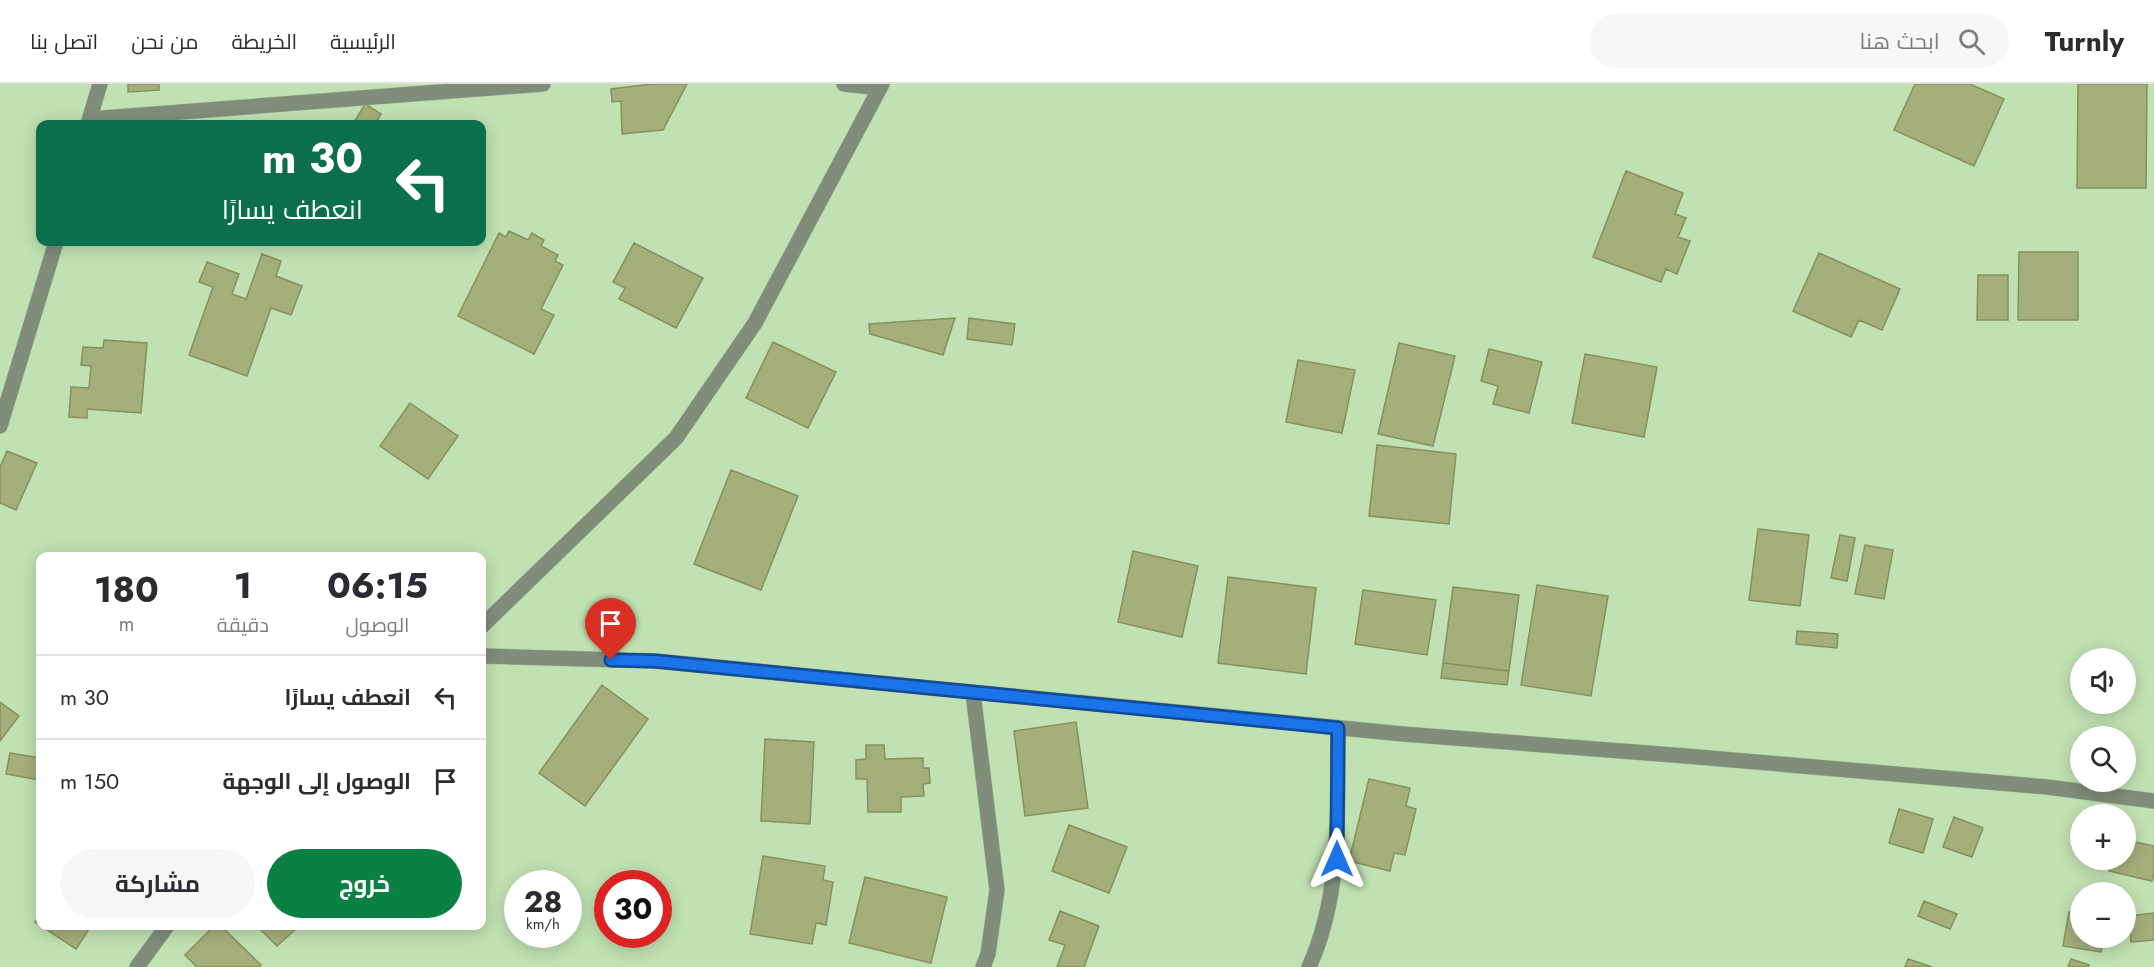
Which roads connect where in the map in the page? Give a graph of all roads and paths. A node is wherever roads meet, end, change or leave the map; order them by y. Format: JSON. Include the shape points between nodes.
{"nodes":[{"id":1,"x":100,"y":84,"type":"edge"},
{"id":2,"x":543,"y":84,"type":"edge"},
{"id":3,"x":844,"y":84,"type":"edge"},
{"id":4,"x":881,"y":86,"type":"edge"},
{"id":5,"x":90,"y":120,"type":"edge"},
{"id":6,"x":113,"y":120,"type":"edge"},
{"id":7,"x":55,"y":246,"type":"edge"},
{"id":8,"x":0,"y":426,"type":"edge"},
{"id":9,"x":486,"y":622,"type":"edge"},
{"id":10,"x":486,"y":656,"type":"edge"},
{"id":11,"x":974,"y":693,"type":"junction"},
{"id":12,"x":1338,"y":728,"type":"junction"},
{"id":13,"x":2154,"y":801,"type":"edge"},
{"id":14,"x":164,"y":930,"type":"edge"},
{"id":15,"x":137,"y":967,"type":"edge"},
{"id":16,"x":982,"y":967,"type":"edge"},
{"id":17,"x":1310,"y":967,"type":"edge"}],
"edges":[{"from":1,"to":5,"type":"street"},
{"from":2,"to":6,"type":"street"},
{"from":3,"to":4,"type":"street"},
{"from":4,"to":9,"type":"street","via":[[755,323],[676,438]]},
{"from":7,"to":8,"type":"street"},
{"from":10,"to":11,"type":"street","via":[[655,661]]},
{"from":11,"to":12,"type":"street"},
{"from":11,"to":16,"type":"street","via":[[997,890],[988,954]]},
{"from":12,"to":13,"type":"street","via":[[2047,787]]},
{"from":12,"to":17,"type":"street","via":[[1337,859],[1320,944]]},
{"from":14,"to":15,"type":"street"}]}
